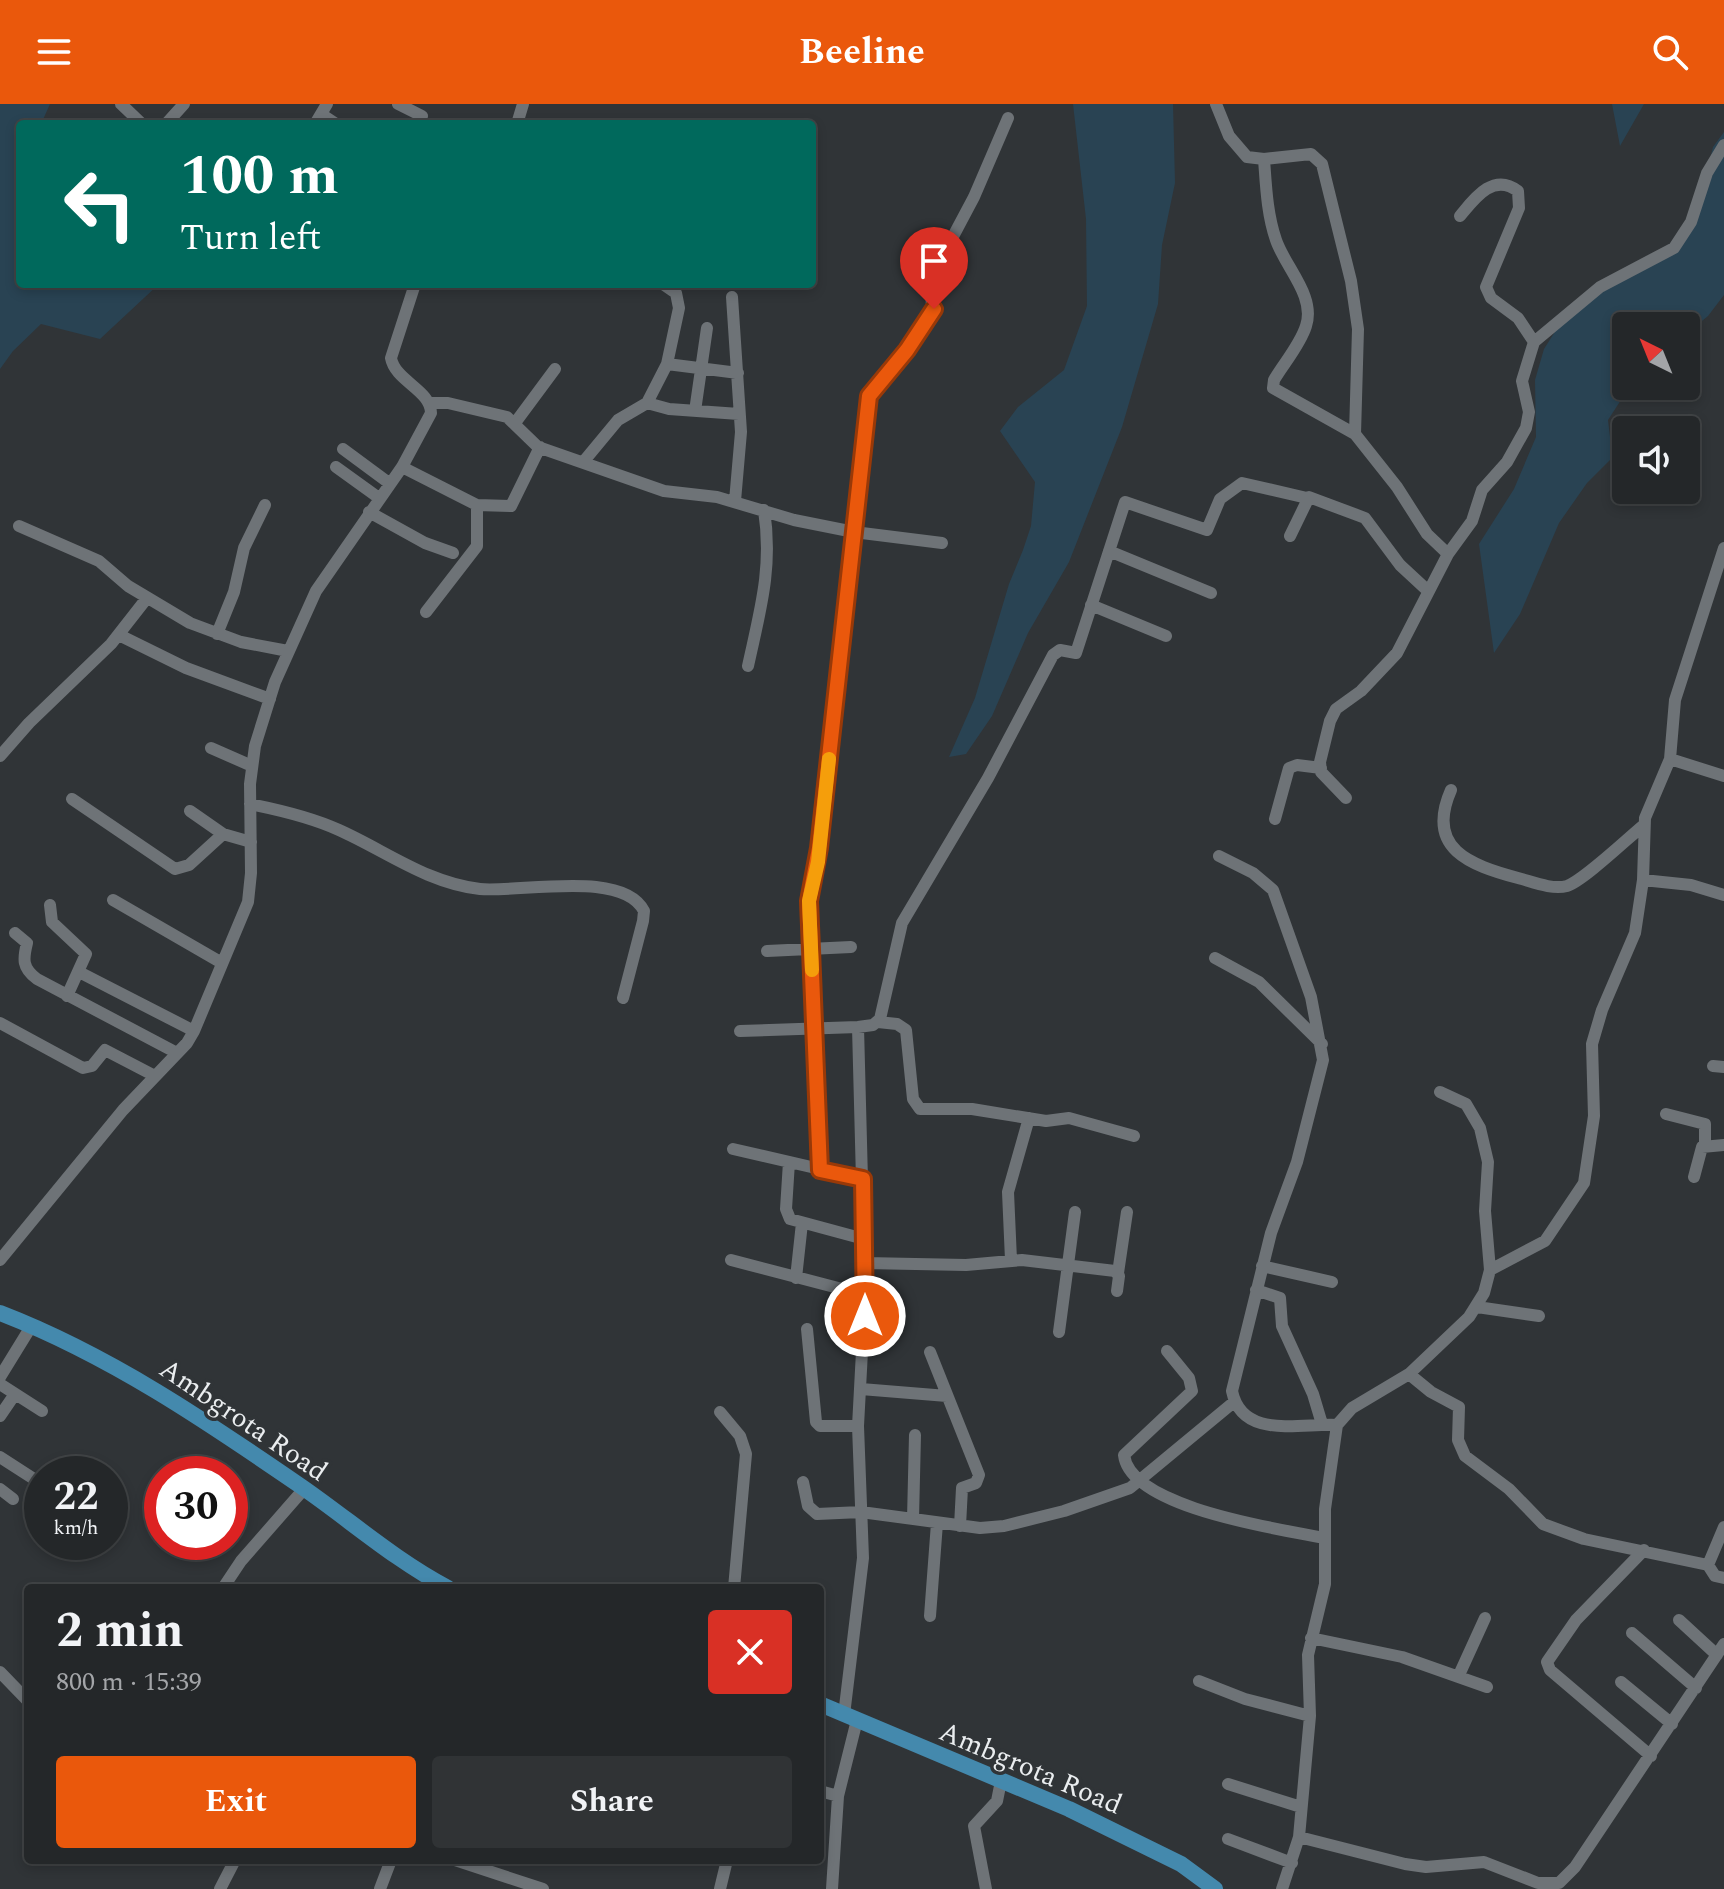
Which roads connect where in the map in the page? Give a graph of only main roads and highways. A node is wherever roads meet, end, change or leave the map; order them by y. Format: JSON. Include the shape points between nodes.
{"nodes":[{"id":1,"x":0,"y":1313,"type":"edge"},
{"id":2,"x":441,"y":1584,"type":"edge"},
{"id":3,"x":824,"y":1706,"type":"edge"},
{"id":4,"x":1215,"y":1889,"type":"edge"}],
"edges":[{"from":1,"to":2,"type":"main road","name":"Ambgrota Road","via":[[116,1366]]},
{"from":3,"to":4,"type":"main road","name":"Ambgrota Road","via":[[1163,1854]]}]}
